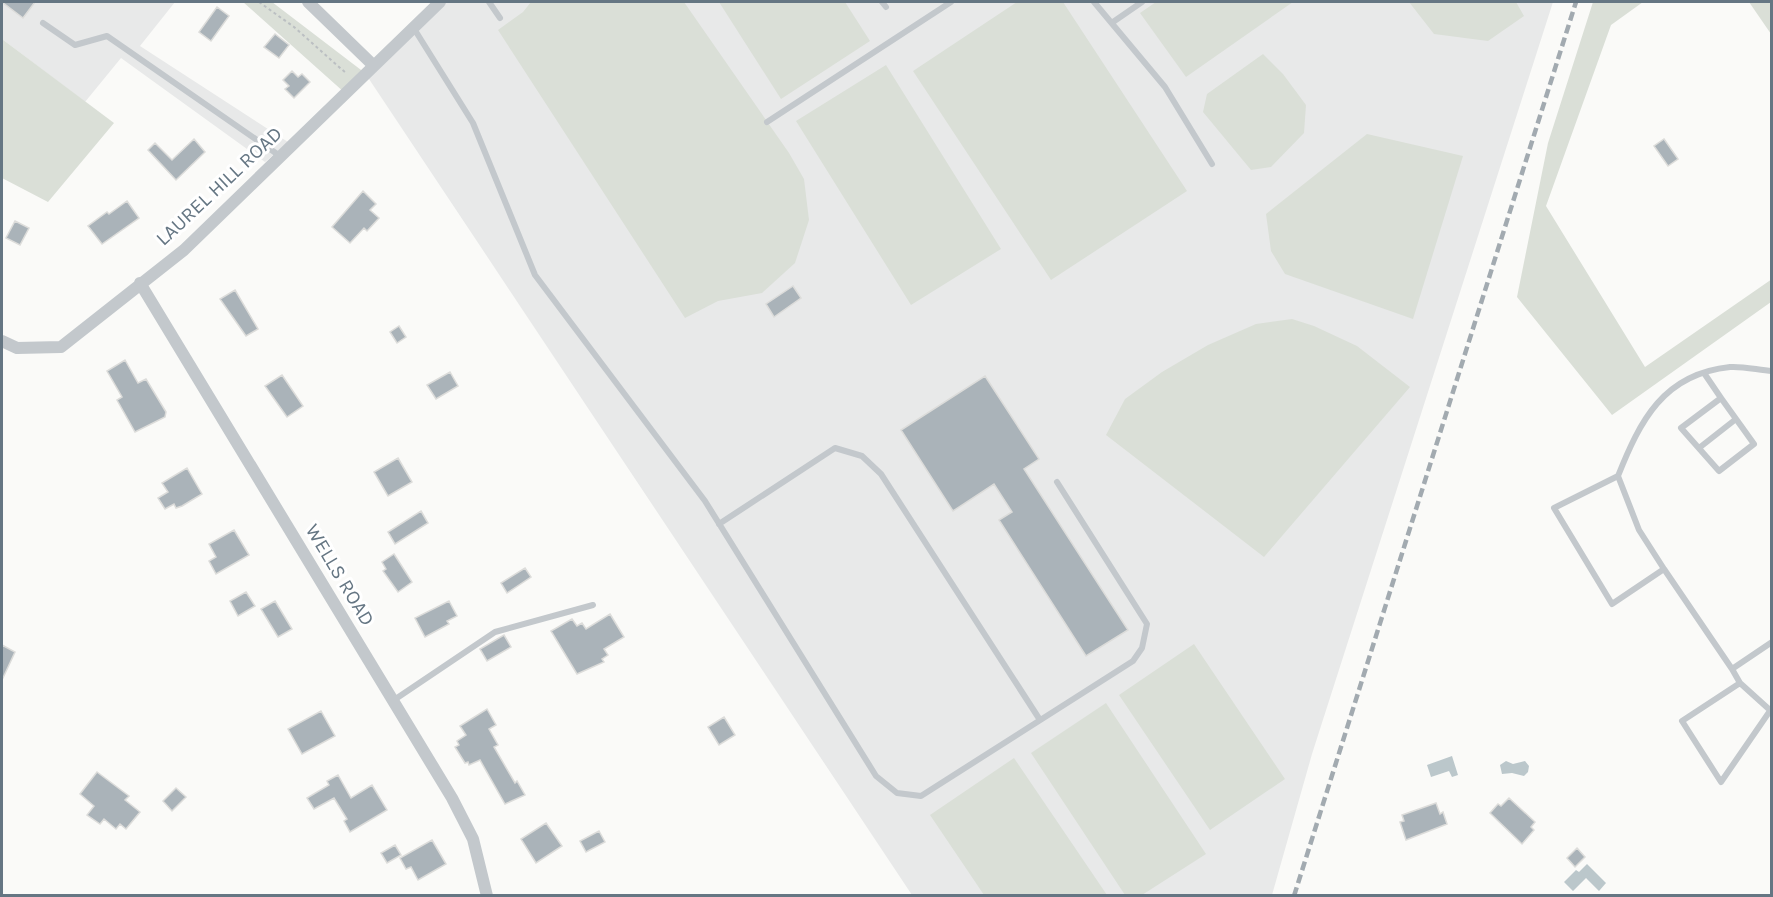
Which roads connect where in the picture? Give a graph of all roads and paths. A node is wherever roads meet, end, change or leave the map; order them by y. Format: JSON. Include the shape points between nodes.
{"nodes":[{"id":1,"x":259,"y":2,"type":"edge"},
{"id":2,"x":308,"y":2,"type":"edge"},
{"id":3,"x":440,"y":2,"type":"edge"},
{"id":4,"x":489,"y":2,"type":"edge"},
{"id":5,"x":951,"y":2,"type":"edge"},
{"id":6,"x":1094,"y":2,"type":"edge"},
{"id":7,"x":1142,"y":2,"type":"edge"},
{"id":8,"x":500,"y":18,"type":"dead end"},
{"id":9,"x":1113,"y":22,"type":"junction"},
{"id":10,"x":43,"y":23,"type":"dead end"},
{"id":11,"x":413,"y":26,"type":"junction"},
{"id":12,"x":373,"y":65,"type":"junction"},
{"id":13,"x":356,"y":81,"type":"junction"},
{"id":14,"x":767,"y":122,"type":"dead end"},
{"id":15,"x":281,"y":156,"type":"junction"},
{"id":16,"x":1212,"y":164,"type":"dead end"},
{"id":17,"x":140,"y":283,"type":"junction"},
{"id":18,"x":2,"y":341,"type":"edge"},
{"id":19,"x":1772,"y":371,"type":"edge"},
{"id":20,"x":1704,"y":373,"type":"junction"},
{"id":21,"x":1721,"y":398,"type":"junction"},
{"id":22,"x":1736,"y":419,"type":"junction"},
{"id":23,"x":1699,"y":448,"type":"junction"},
{"id":24,"x":1617,"y":476,"type":"junction"},
{"id":25,"x":1057,"y":482,"type":"dead end"},
{"id":26,"x":718,"y":524,"type":"junction"},
{"id":27,"x":1664,"y":569,"type":"junction"},
{"id":28,"x":593,"y":605,"type":"dead end"},
{"id":29,"x":1772,"y":642,"type":"edge"},
{"id":30,"x":1732,"y":669,"type":"junction"},
{"id":31,"x":1740,"y":683,"type":"junction"},
{"id":32,"x":394,"y":700,"type":"junction"},
{"id":33,"x":1771,"y":710,"type":"edge"},
{"id":34,"x":1040,"y":720,"type":"junction"},
{"id":35,"x":487,"y":896,"type":"edge"}],
"edges":[{"from":1,"to":13,"type":"path"},
{"from":2,"to":12,"type":"street"},
{"from":3,"to":11,"type":"street","name":"LAUREL HILL ROAD"},
{"from":4,"to":8,"type":"lane"},
{"from":5,"to":14,"type":"lane"},
{"from":6,"to":9,"type":"lane"},
{"from":7,"to":9,"type":"lane"},
{"from":9,"to":16,"type":"lane","via":[[1165,87]]},
{"from":10,"to":15,"type":"lane","via":[[75,45],[107,36]]},
{"from":11,"to":12,"type":"street","name":"LAUREL HILL ROAD"},
{"from":11,"to":26,"type":"lane","via":[[473,123],[535,275],[705,501]]},
{"from":12,"to":13,"type":"street","name":"LAUREL HILL ROAD"},
{"from":13,"to":15,"type":"street","name":"LAUREL HILL ROAD"},
{"from":15,"to":17,"type":"street","name":"LAUREL HILL ROAD","via":[[184,250]]},
{"from":17,"to":18,"type":"street","name":"LAUREL HILL ROAD","via":[[61,347],[17,348]]},
{"from":17,"to":32,"type":"street","name":"WELLS ROAD"},
{"from":19,"to":20,"type":"lane","via":[[1731,367]]},
{"from":20,"to":21,"type":"lane"},
{"from":20,"to":24,"type":"lane","via":[[1691,376],[1654,405],[1632,439]]},
{"from":21,"to":22,"type":"lane"},
{"from":21,"to":23,"type":"lane","via":[[1681,428]]},
{"from":22,"to":23,"type":"lane"},
{"from":22,"to":23,"type":"lane","via":[[1754,444],[1719,471]]},
{"from":24,"to":27,"type":"lane","via":[[1639,530]]},
{"from":24,"to":27,"type":"lane","via":[[1554,508],[1612,604]]},
{"from":25,"to":34,"type":"lane","via":[[1148,624],[1142,648],[1133,661]]},
{"from":26,"to":34,"type":"lane","via":[[835,448],[862,456],[881,474]]},
{"from":26,"to":34,"type":"lane","via":[[876,776],[897,793],[921,796]]},
{"from":27,"to":30,"type":"lane"},
{"from":28,"to":32,"type":"lane","via":[[495,632]]},
{"from":29,"to":30,"type":"lane"},
{"from":30,"to":31,"type":"lane"},
{"from":31,"to":33,"type":"lane"},
{"from":31,"to":33,"type":"lane","via":[[1682,721],[1721,782]]},
{"from":32,"to":35,"type":"street","name":"WELLS ROAD","via":[[473,839]]}]}
